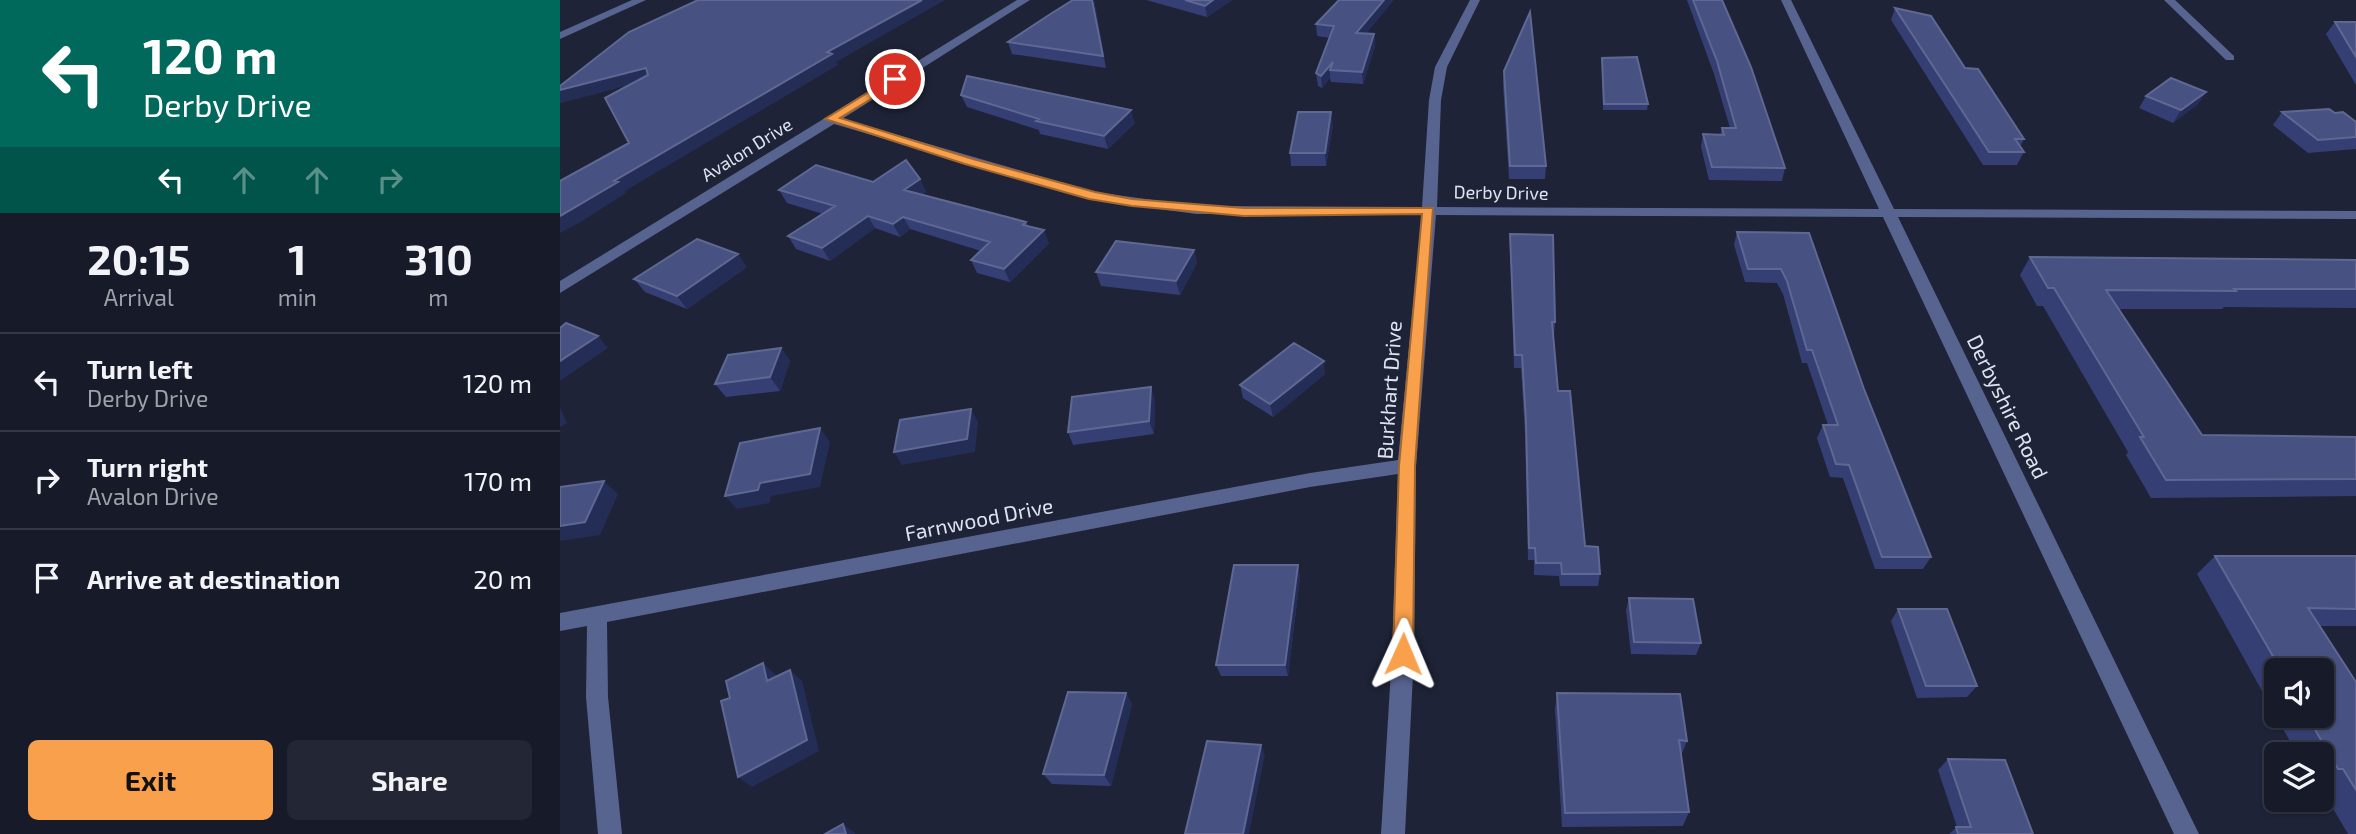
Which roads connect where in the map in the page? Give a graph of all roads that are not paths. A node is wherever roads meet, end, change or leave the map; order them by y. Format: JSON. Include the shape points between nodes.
{"nodes":[{"id":1,"x":641,"y":0,"type":"edge"},
{"id":2,"x":1025,"y":0,"type":"edge"},
{"id":3,"x":1475,"y":0,"type":"edge"},
{"id":4,"x":1786,"y":0,"type":"edge"},
{"id":5,"x":2169,"y":0,"type":"edge"},
{"id":6,"x":560,"y":36,"type":"edge"},
{"id":7,"x":2230,"y":58,"type":"dead end"},
{"id":8,"x":830,"y":119,"type":"junction"},
{"id":9,"x":1429,"y":211,"type":"junction"},
{"id":10,"x":1889,"y":215,"type":"junction"},
{"id":11,"x":2356,"y":215,"type":"edge"},
{"id":12,"x":560,"y":288,"type":"edge"},
{"id":13,"x":1407,"y":466,"type":"junction"},
{"id":14,"x":597,"y":616,"type":"junction"},
{"id":15,"x":560,"y":622,"type":"edge"},
{"id":16,"x":610,"y":834,"type":"edge"},
{"id":17,"x":1393,"y":834,"type":"edge"},
{"id":18,"x":2187,"y":834,"type":"edge"}],
"edges":[{"from":1,"to":6,"type":"street"},
{"from":2,"to":8,"type":"street","name":"Avalon Drive"},
{"from":3,"to":9,"type":"street","name":"Burkhart Drive","via":[[1441,67]]},
{"from":4,"to":10,"type":"street","name":"Derbyshire Road"},
{"from":5,"to":7,"type":"street"},
{"from":8,"to":9,"type":"street","name":"Derby Drive","via":[[969,162],[1132,203],[1244,212]]},
{"from":8,"to":12,"type":"street","name":"Avalon Drive"},
{"from":9,"to":10,"type":"street","name":"Derby Drive"},
{"from":9,"to":13,"type":"street","name":"Burkhart Drive"},
{"from":10,"to":11,"type":"street","name":"Derby Drive"},
{"from":10,"to":18,"type":"street","name":"Derbyshire Road"},
{"from":13,"to":14,"type":"street","name":"Farnwood Drive","via":[[1310,480]]},
{"from":13,"to":17,"type":"street","name":"Burkhart Drive"},
{"from":14,"to":15,"type":"street","name":"Farnwood Drive"},
{"from":14,"to":16,"type":"street","via":[[597,697]]}]}
